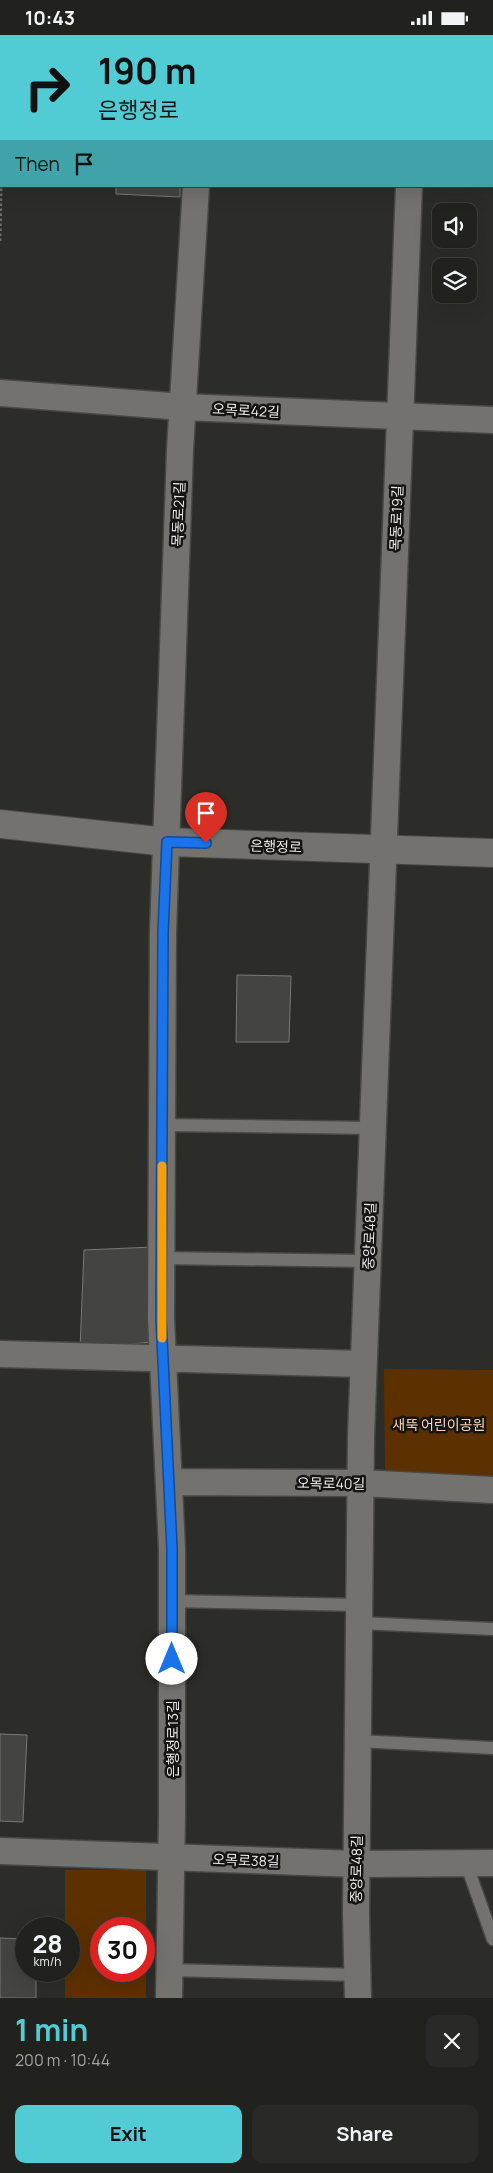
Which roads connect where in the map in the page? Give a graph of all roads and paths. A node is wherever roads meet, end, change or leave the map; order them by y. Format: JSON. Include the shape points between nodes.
{"nodes":[{"id":1,"x":1,"y":187,"type":"edge"},
{"id":2,"x":196,"y":187,"type":"edge"},
{"id":3,"x":409,"y":187,"type":"edge"},
{"id":4,"x":0,"y":241,"type":"edge"},
{"id":5,"x":0,"y":393,"type":"edge"},
{"id":6,"x":183,"y":407,"type":"junction"},
{"id":7,"x":400,"y":417,"type":"junction"},
{"id":8,"x":493,"y":420,"type":"edge"},
{"id":9,"x":0,"y":824,"type":"edge"},
{"id":10,"x":167,"y":842,"type":"junction"},
{"id":11,"x":384,"y":849,"type":"junction"},
{"id":12,"x":493,"y":853,"type":"edge"},
{"id":13,"x":162,"y":1125,"type":"junction"},
{"id":14,"x":373,"y":1128,"type":"junction"},
{"id":15,"x":161,"y":1258,"type":"junction"},
{"id":16,"x":368,"y":1261,"type":"junction"},
{"id":17,"x":0,"y":1354,"type":"edge"},
{"id":18,"x":163,"y":1360,"type":"junction"},
{"id":19,"x":364,"y":1364,"type":"junction"},
{"id":20,"x":169,"y":1482,"type":"junction"},
{"id":21,"x":360,"y":1483,"type":"junction"},
{"id":22,"x":493,"y":1490,"type":"edge"},
{"id":23,"x":172,"y":1601,"type":"junction"},
{"id":24,"x":359,"y":1614,"type":"junction"},
{"id":25,"x":493,"y":1629,"type":"edge"},
{"id":26,"x":358,"y":1741,"type":"junction"},
{"id":27,"x":493,"y":1748,"type":"edge"},
{"id":28,"x":0,"y":1851,"type":"edge"},
{"id":29,"x":171,"y":1857,"type":"junction"},
{"id":30,"x":466,"y":1863,"type":"junction"},
{"id":31,"x":493,"y":1863,"type":"edge"},
{"id":32,"x":356,"y":1864,"type":"junction"},
{"id":33,"x":493,"y":1939,"type":"edge"},
{"id":34,"x":169,"y":1969,"type":"junction"},
{"id":35,"x":358,"y":1987,"type":"edge"},
{"id":36,"x":169,"y":1998,"type":"edge"}],
"edges":[{"from":1,"to":4,"type":"path"},
{"from":2,"to":6,"type":"street","name":"목동로21길"},
{"from":3,"to":7,"type":"street","name":"목동로19길"},
{"from":5,"to":6,"type":"street","name":"오목로42길"},
{"from":6,"to":7,"type":"street","name":"오목로42길"},
{"from":6,"to":10,"type":"street","name":"목동로21길"},
{"from":7,"to":8,"type":"street","name":"오목로42길"},
{"from":7,"to":11,"type":"street","name":"목동로19길"},
{"from":9,"to":10,"type":"street","name":"은행정로"},
{"from":10,"to":11,"type":"street","name":"은행정로"},
{"from":10,"to":13,"type":"street","name":"은행정로13길"},
{"from":11,"to":12,"type":"street","name":"은행정로"},
{"from":11,"to":14,"type":"street","name":"중앙로48길"},
{"from":13,"to":14,"type":"lane"},
{"from":13,"to":15,"type":"street","name":"은행정로13길"},
{"from":14,"to":16,"type":"street","name":"중앙로48길"},
{"from":15,"to":16,"type":"lane"},
{"from":15,"to":18,"type":"street","name":"은행정로13길"},
{"from":16,"to":19,"type":"street","name":"중앙로48길"},
{"from":17,"to":18,"type":"street"},
{"from":18,"to":19,"type":"street"},
{"from":18,"to":20,"type":"street","name":"은행정로13길"},
{"from":19,"to":21,"type":"street","name":"중앙로48길"},
{"from":20,"to":21,"type":"street","name":"오목로40길"},
{"from":20,"to":23,"type":"street","name":"은행정로13길"},
{"from":21,"to":22,"type":"street","name":"오목로40길"},
{"from":21,"to":24,"type":"street","name":"중앙로48길"},
{"from":23,"to":24,"type":"lane"},
{"from":23,"to":29,"type":"street","name":"은행정로13길"},
{"from":24,"to":25,"type":"lane"},
{"from":24,"to":26,"type":"street","name":"중앙로48길"},
{"from":26,"to":27,"type":"lane"},
{"from":26,"to":32,"type":"street","name":"중앙로48길"},
{"from":28,"to":29,"type":"street","name":"오목로38길"},
{"from":29,"to":32,"type":"street","name":"오목로38길"},
{"from":29,"to":34,"type":"street","name":"은행정로13길"},
{"from":30,"to":31,"type":"street","name":"오목로38길"},
{"from":30,"to":32,"type":"street","name":"오목로38길"},
{"from":30,"to":33,"type":"lane"},
{"from":32,"to":35,"type":"street","name":"중앙로48길"},
{"from":34,"to":35,"type":"lane"},
{"from":34,"to":36,"type":"street","name":"은행정로13길"}]}
